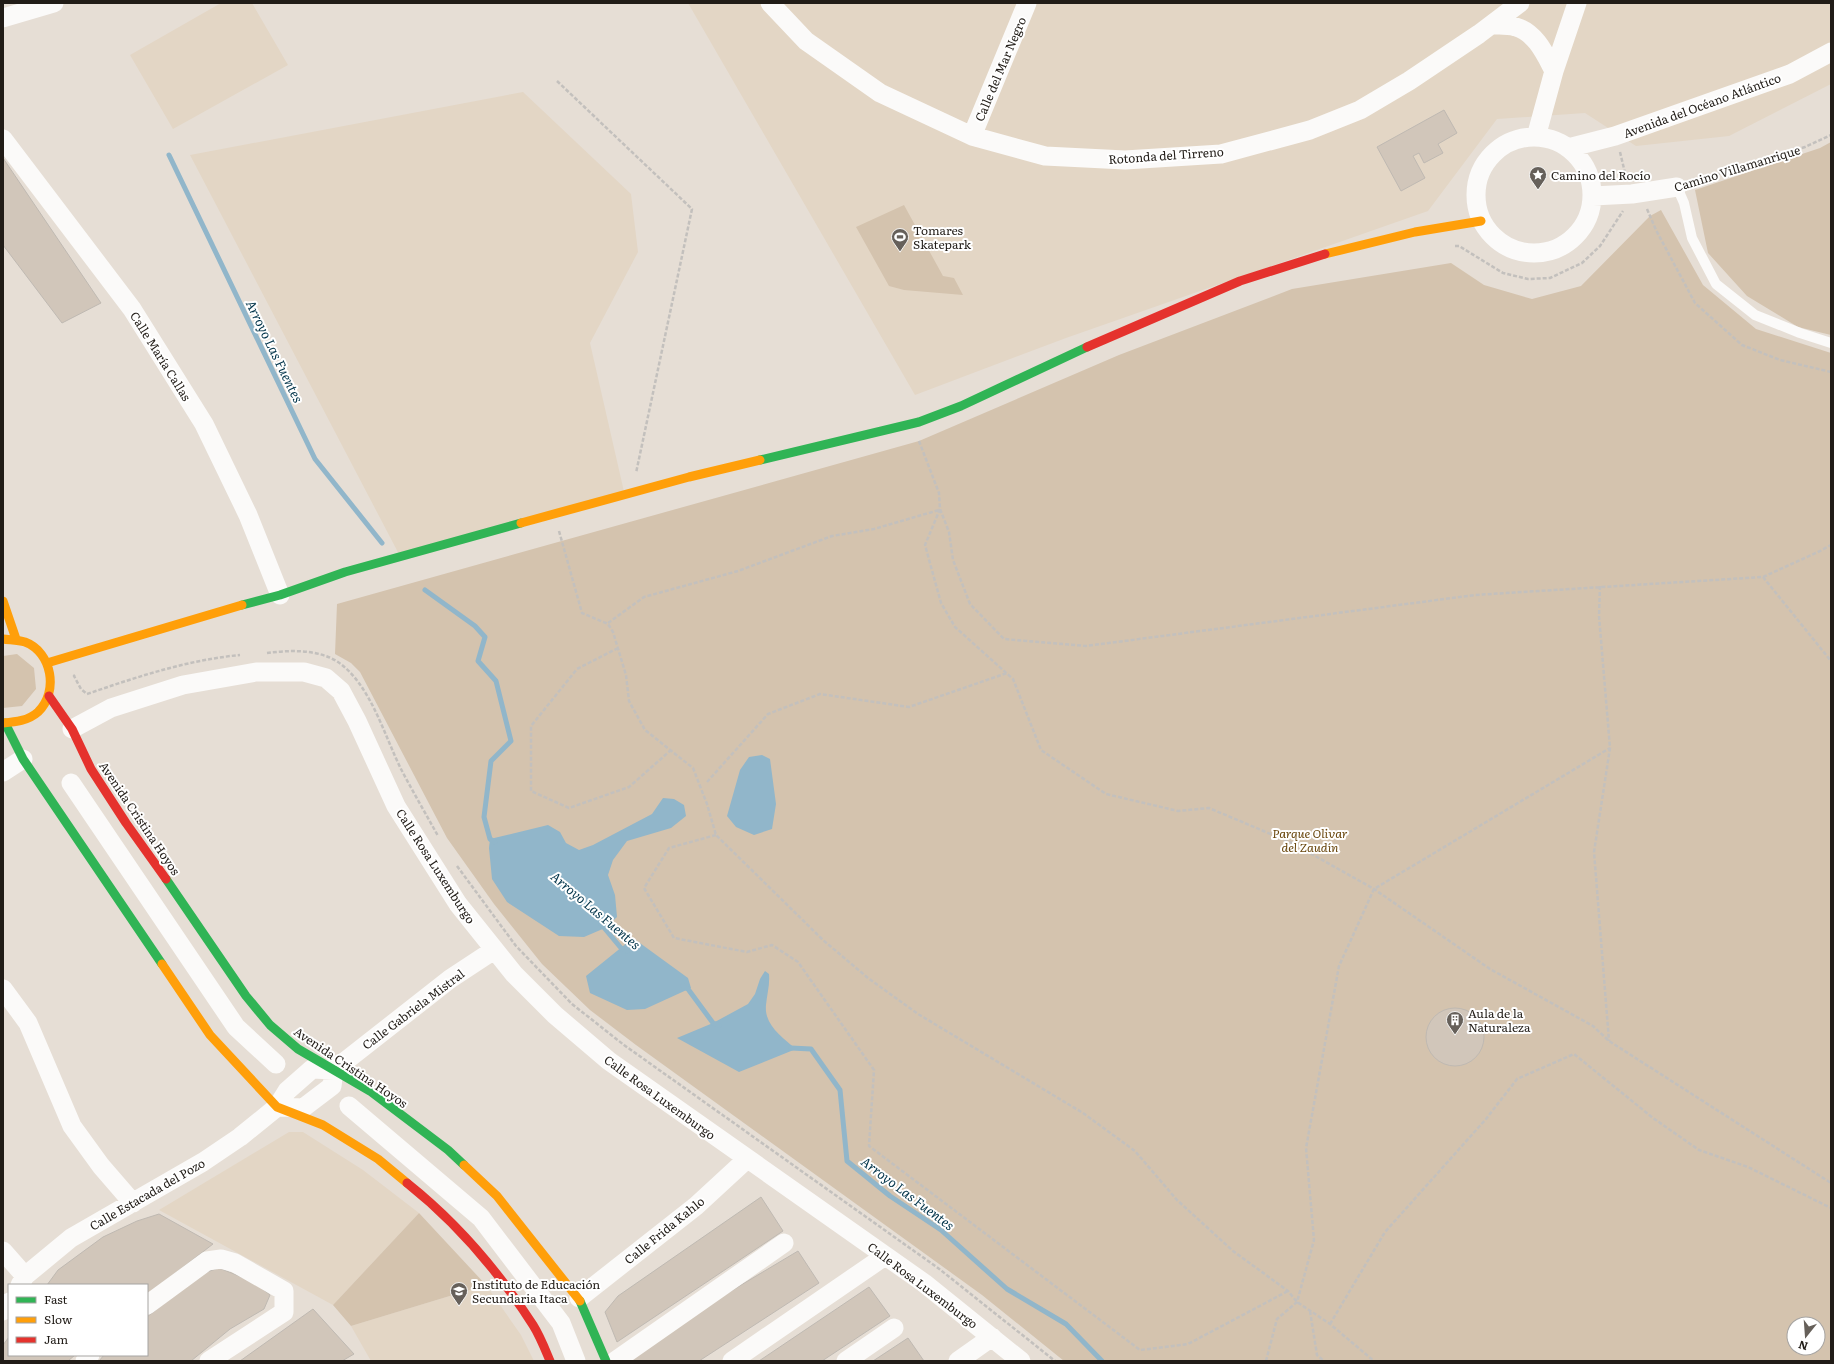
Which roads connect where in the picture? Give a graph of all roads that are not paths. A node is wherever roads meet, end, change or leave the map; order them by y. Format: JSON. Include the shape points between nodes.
{"nodes":[{"id":1,"x":54,"y":3,"type":"edge"},
{"id":2,"x":770,"y":3,"type":"edge"},
{"id":3,"x":1027,"y":3,"type":"edge"},
{"id":4,"x":1520,"y":3,"type":"edge"},
{"id":5,"x":1577,"y":3,"type":"edge"},
{"id":6,"x":3,"y":18,"type":"edge"},
{"id":7,"x":1491,"y":25,"type":"junction"},
{"id":8,"x":1831,"y":52,"type":"edge"},
{"id":9,"x":1554,"y":71,"type":"junction"},
{"id":10,"x":972,"y":136,"type":"junction"},
{"id":11,"x":1536,"y":137,"type":"junction"},
{"id":12,"x":3,"y":139,"type":"edge"},
{"id":13,"x":1568,"y":148,"type":"junction"},
{"id":14,"x":1677,"y":187,"type":"joint"},
{"id":15,"x":1593,"y":196,"type":"junction"},
{"id":16,"x":1481,"y":221,"type":"junction"},
{"id":17,"x":1831,"y":343,"type":"edge"},
{"id":18,"x":280,"y":595,"type":"junction"},
{"id":19,"x":3,"y":601,"type":"edge"},
{"id":20,"x":3,"y":639,"type":"edge"},
{"id":21,"x":16,"y":639,"type":"junction"},
{"id":22,"x":47,"y":663,"type":"junction"},
{"id":23,"x":49,"y":696,"type":"junction"},
{"id":24,"x":4,"y":723,"type":"edge"},
{"id":25,"x":72,"y":729,"type":"junction"},
{"id":26,"x":23,"y":758,"type":"junction"},
{"id":27,"x":3,"y":772,"type":"edge"},
{"id":28,"x":71,"y":782,"type":"dead end"},
{"id":29,"x":494,"y":950,"type":"junction"},
{"id":30,"x":3,"y":989,"type":"edge"},
{"id":31,"x":276,"y":1064,"type":"dead end"},
{"id":32,"x":334,"y":1070,"type":"junction"},
{"id":33,"x":349,"y":1106,"type":"dead end"},
{"id":34,"x":277,"y":1107,"type":"junction"},
{"id":35,"x":748,"y":1159,"type":"junction"},
{"id":36,"x":133,"y":1203,"type":"junction"},
{"id":37,"x":784,"y":1243,"type":"dead end"},
{"id":38,"x":3,"y":1251,"type":"edge"},
{"id":39,"x":885,"y":1256,"type":"junction"},
{"id":40,"x":22,"y":1281,"type":"edge"},
{"id":41,"x":579,"y":1298,"type":"junction"},
{"id":42,"x":148,"y":1304,"type":"edge"},
{"id":43,"x":894,"y":1328,"type":"dead end"},
{"id":44,"x":992,"y":1337,"type":"junction"},
{"id":45,"x":209,"y":1361,"type":"edge"},
{"id":46,"x":550,"y":1361,"type":"edge"},
{"id":47,"x":576,"y":1361,"type":"edge"},
{"id":48,"x":606,"y":1361,"type":"edge"},
{"id":49,"x":615,"y":1361,"type":"edge"},
{"id":50,"x":732,"y":1361,"type":"edge"},
{"id":51,"x":846,"y":1361,"type":"edge"},
{"id":52,"x":958,"y":1361,"type":"edge"},
{"id":53,"x":1021,"y":1361,"type":"edge"}],
"edges":[{"from":1,"to":6,"type":"street"},
{"from":2,"to":10,"type":"street","name":"Rotonda del Tirreno","via":[[806,41],[880,93]]},
{"from":3,"to":10,"type":"street","name":"Calle del Mar Negro"},
{"from":4,"to":7,"type":"street","name":"Rotonda del Tirreno"},
{"from":5,"to":9,"type":"street"},
{"from":7,"to":9,"type":"street","via":[[1516,26],[1527,32],[1536,40]]},
{"from":7,"to":10,"type":"street","name":"Rotonda del Tirreno","via":[[1409,81],[1360,110],[1310,130],[1221,154],[1125,160],[1045,156]]},
{"from":8,"to":13,"type":"street","name":"Avenida del Océano Atlántico","via":[[1790,74],[1616,136]]},
{"from":9,"to":11,"type":"street"},
{"from":11,"to":13,"type":"street","via":[[1553,140]]},
{"from":11,"to":16,"type":"street","via":[[1519,138],[1503,145],[1490,156],[1480,171],[1475,187],[1476,205]]},
{"from":12,"to":18,"type":"street","name":"Calle María Callas","via":[[132,309],[204,424],[248,514]]},
{"from":13,"to":15,"type":"street","via":[[1582,161],[1590,177]]},
{"from":14,"to":15,"type":"street","name":"Camino Villamanrique"},
{"from":14,"to":17,"type":"lane","via":[[1684,203],[1692,238],[1716,284],[1755,315]]},
{"from":15,"to":16,"type":"street","via":[[1590,213],[1571,241],[1555,250],[1538,254],[1521,253],[1504,246],[1491,236]]},
{"from":16,"to":18,"type":"street","via":[[1415,232],[1332,252],[1240,281],[1111,336],[961,406],[919,422],[689,477],[345,572]]},
{"from":18,"to":22,"type":"street"},
{"from":19,"to":21,"type":"street"},
{"from":20,"to":21,"type":"street"},
{"from":21,"to":22,"type":"street","via":[[30,644],[42,653]]},
{"from":22,"to":23,"type":"street","via":[[51,675]]},
{"from":23,"to":24,"type":"street","via":[[38,712],[22,721]]},
{"from":23,"to":25,"type":"street","name":"Avenida Cristina Hoyos"},
{"from":24,"to":26,"type":"street"},
{"from":25,"to":29,"type":"street","name":"Calle Rosa Luxemburgo","via":[[111,708],[183,685],[256,672],[304,672],[326,678],[341,691],[396,806],[458,904]]},
{"from":25,"to":32,"type":"street","name":"Avenida Cristina Hoyos","via":[[91,769],[126,824],[246,996],[270,1025],[298,1049]]},
{"from":26,"to":27,"type":"street"},
{"from":26,"to":34,"type":"street","via":[[210,1035]]},
{"from":28,"to":31,"type":"street","via":[[236,1027]]},
{"from":29,"to":32,"type":"street","name":"Calle Gabriela Mistral","via":[[450,979]]},
{"from":29,"to":35,"type":"street","name":"Calle Rosa Luxemburgo","via":[[555,1015],[608,1061]]},
{"from":30,"to":36,"type":"street","via":[[28,1023],[72,1126],[101,1166]]},
{"from":32,"to":34,"type":"street","via":[[332,1086],[303,1108]]},
{"from":32,"to":41,"type":"street","name":"Avenida Cristina Hoyos","via":[[370,1091],[448,1150],[497,1196]]},
{"from":33,"to":47,"type":"street","via":[[481,1218],[562,1323]]},
{"from":34,"to":36,"type":"street","name":"Calle Estacada del Pozo","via":[[240,1137],[203,1162]]},
{"from":34,"to":46,"type":"street","via":[[323,1126],[372,1155],[420,1193],[468,1239],[504,1284],[534,1326]]},
{"from":35,"to":39,"type":"street","name":"Calle Rosa Luxemburgo"},
{"from":35,"to":41,"type":"street","name":"Calle Frida Kahlo","via":[[696,1206]]},
{"from":36,"to":40,"type":"street","name":"Calle Estacada del Pozo","via":[[71,1238]]},
{"from":37,"to":49,"type":"street"},
{"from":38,"to":40,"type":"street"},
{"from":39,"to":44,"type":"street","name":"Calle Rosa Luxemburgo","via":[[924,1283]]},
{"from":39,"to":50,"type":"street"},
{"from":41,"to":48,"type":"street","name":"Avenida Cristina Hoyos"},
{"from":42,"to":45,"type":"street","via":[[207,1261],[221,1259],[235,1263],[284,1291],[284,1312]]},
{"from":43,"to":51,"type":"street"},
{"from":44,"to":52,"type":"street"},
{"from":44,"to":53,"type":"street","name":"Calle Rosa Luxemburgo"}]}
